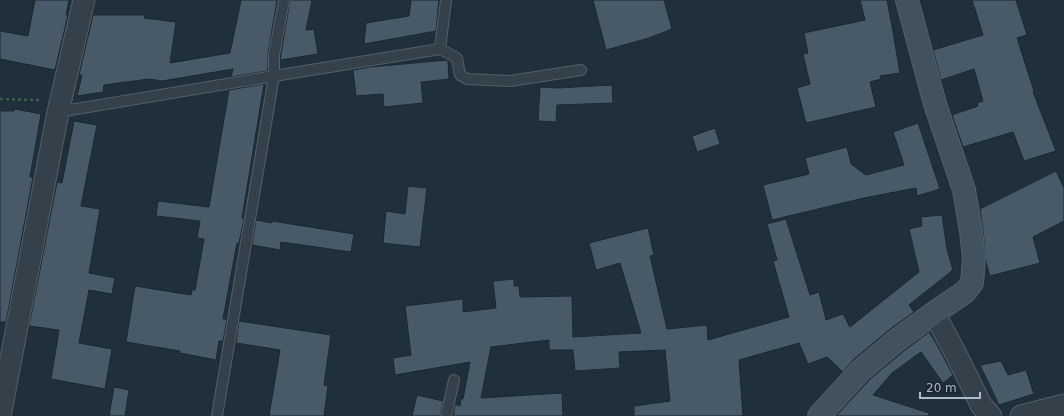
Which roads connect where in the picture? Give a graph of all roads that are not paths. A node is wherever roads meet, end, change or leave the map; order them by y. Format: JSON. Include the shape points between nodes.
{"nodes":[{"id":1,"x":84,"y":0,"type":"edge"},
{"id":2,"x":284,"y":0,"type":"edge"},
{"id":3,"x":446,"y":0,"type":"edge"},
{"id":4,"x":907,"y":0,"type":"edge"},
{"id":5,"x":440,"y":49,"type":"junction"},
{"id":6,"x":581,"y":70,"type":"dead end"},
{"id":7,"x":274,"y":76,"type":"junction"},
{"id":8,"x":59,"y":106,"type":"junction"},
{"id":9,"x":934,"y":313,"type":"junction"},
{"id":10,"x":454,"y":380,"type":"dead end"},
{"id":11,"x":1064,"y":405,"type":"edge"},
{"id":12,"x":0,"y":416,"type":"edge"},
{"id":13,"x":216,"y":416,"type":"edge"},
{"id":14,"x":446,"y":416,"type":"edge"},
{"id":15,"x":819,"y":416,"type":"edge"},
{"id":16,"x":991,"y":416,"type":"edge"},
{"id":17,"x":1021,"y":416,"type":"edge"}],
"edges":[{"from":1,"to":8,"type":"street"},
{"from":2,"to":7,"type":"lane","via":[[274,55]]},
{"from":3,"to":5,"type":"lane"},
{"from":4,"to":9,"type":"street","via":[[935,104],[964,190],[974,258],[972,283],[965,292]]},
{"from":5,"to":6,"type":"lane","via":[[457,58],[460,75],[467,79],[510,81]]},
{"from":5,"to":7,"type":"lane"},
{"from":7,"to":8,"type":"lane"},
{"from":7,"to":13,"type":"lane"},
{"from":8,"to":12,"type":"street"},
{"from":9,"to":15,"type":"street","via":[[861,370]]},
{"from":9,"to":16,"type":"street","via":[[981,405]]},
{"from":10,"to":14,"type":"lane"},
{"from":11,"to":17,"type":"street"}]}
